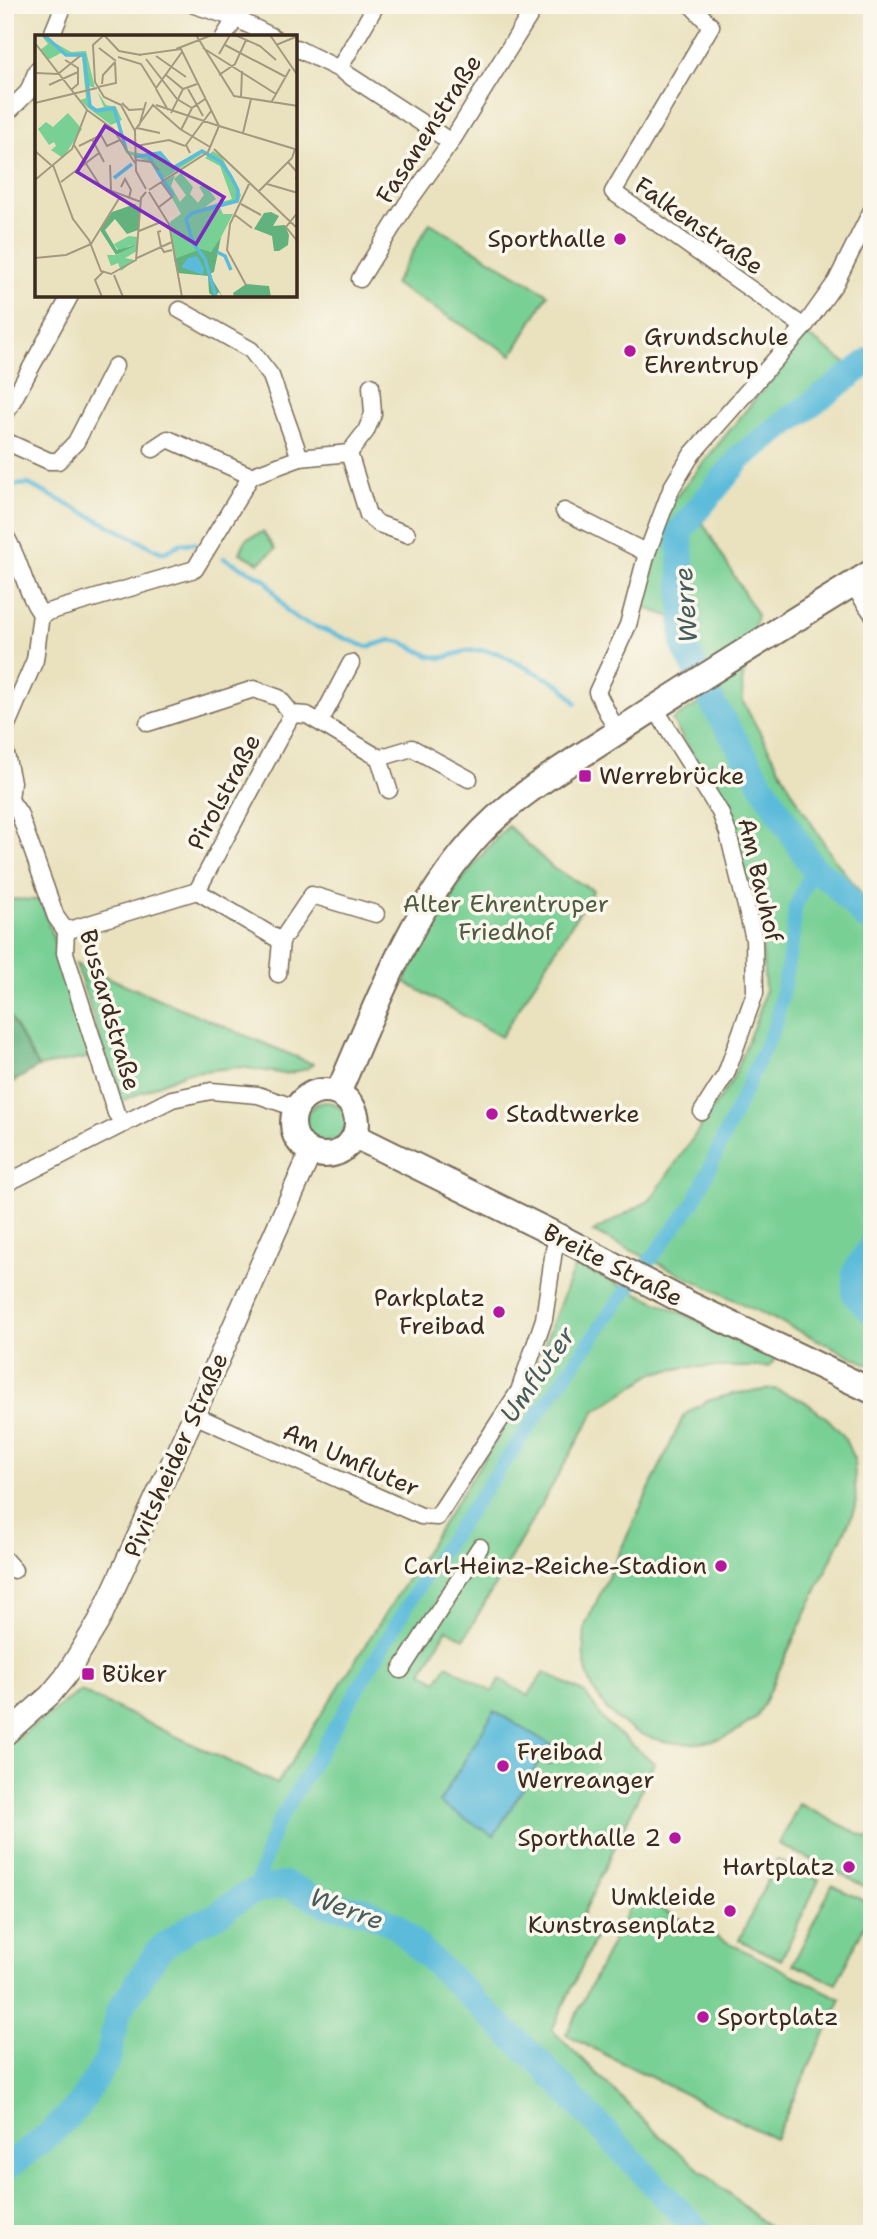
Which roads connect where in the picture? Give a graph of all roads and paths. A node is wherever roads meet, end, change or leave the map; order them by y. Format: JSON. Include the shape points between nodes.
{"nodes":[{"id":1,"x":64,"y":5,"type":"edge"},
{"id":2,"x":194,"y":5,"type":"edge"},
{"id":3,"x":376,"y":5,"type":"edge"},
{"id":4,"x":536,"y":5,"type":"edge"},
{"id":5,"x":691,"y":5,"type":"edge"},
{"id":6,"x":240,"y":12,"type":"edge"},
{"id":7,"x":52,"y":35,"type":"edge"},
{"id":8,"x":225,"y":35,"type":"edge"},
{"id":9,"x":270,"y":35,"type":"edge"},
{"id":10,"x":298,"y":49,"type":"edge"},
{"id":11,"x":339,"y":69,"type":"junction"},
{"id":12,"x":35,"y":76,"type":"edge"},
{"id":13,"x":11,"y":108,"type":"dead end"},
{"id":14,"x":451,"y":142,"type":"junction"},
{"id":15,"x":872,"y":210,"type":"edge"},
{"id":16,"x":360,"y":279,"type":"dead end"},
{"id":17,"x":69,"y":298,"type":"edge"},
{"id":18,"x":180,"y":310,"type":"dead end"},
{"id":19,"x":804,"y":327,"type":"junction"},
{"id":20,"x":115,"y":366,"type":"dead end"},
{"id":21,"x":371,"y":386,"type":"dead end"},
{"id":22,"x":5,"y":415,"type":"edge"},
{"id":23,"x":5,"y":441,"type":"edge"},
{"id":24,"x":153,"y":449,"type":"dead end"},
{"id":25,"x":349,"y":453,"type":"junction"},
{"id":26,"x":300,"y":458,"type":"junction"},
{"id":27,"x":251,"y":477,"type":"junction"},
{"id":28,"x":564,"y":511,"type":"dead end"},
{"id":29,"x":407,"y":534,"type":"dead end"},
{"id":30,"x":5,"y":536,"type":"edge"},
{"id":31,"x":647,"y":553,"type":"junction"},
{"id":32,"x":862,"y":578,"type":"edge"},
{"id":33,"x":872,"y":612,"type":"edge"},
{"id":34,"x":41,"y":614,"type":"junction"},
{"id":35,"x":351,"y":663,"type":"dead end"},
{"id":36,"x":654,"y":707,"type":"junction"},
{"id":37,"x":292,"y":714,"type":"junction"},
{"id":38,"x":320,"y":722,"type":"junction"},
{"id":39,"x":148,"y":723,"type":"dead end"},
{"id":40,"x":620,"y":730,"type":"junction"},
{"id":41,"x":5,"y":747,"type":"edge"},
{"id":42,"x":379,"y":758,"type":"junction"},
{"id":43,"x":469,"y":779,"type":"dead end"},
{"id":44,"x":389,"y":790,"type":"dead end"},
{"id":45,"x":8,"y":800,"type":"edge"},
{"id":46,"x":197,"y":891,"type":"junction"},
{"id":47,"x":376,"y":914,"type":"dead end"},
{"id":48,"x":66,"y":930,"type":"junction"},
{"id":49,"x":281,"y":941,"type":"junction"},
{"id":50,"x":278,"y":974,"type":"dead end"},
{"id":51,"x":338,"y":1093,"type":"junction"},
{"id":52,"x":296,"y":1108,"type":"junction"},
{"id":53,"x":702,"y":1112,"type":"dead end"},
{"id":54,"x":124,"y":1124,"type":"junction"},
{"id":55,"x":355,"y":1136,"type":"junction"},
{"id":56,"x":311,"y":1152,"type":"junction"},
{"id":57,"x":5,"y":1184,"type":"edge"},
{"id":58,"x":558,"y":1236,"type":"junction"},
{"id":59,"x":872,"y":1391,"type":"edge"},
{"id":60,"x":194,"y":1415,"type":"junction"},
{"id":61,"x":481,"y":1547,"type":"dead end"},
{"id":62,"x":401,"y":1670,"type":"dead end"},
{"id":63,"x":5,"y":1735,"type":"edge"}],
"edges":[{"from":1,"to":7,"type":"street"},
{"from":2,"to":6,"type":"street"},
{"from":3,"to":11,"type":"street"},
{"from":4,"to":14,"type":"street","name":"Fasanenstraße"},
{"from":5,"to":19,"type":"street","name":"Falkenstraße","via":[[711,26],[613,192]]},
{"from":6,"to":8,"type":"street"},
{"from":6,"to":9,"type":"street"},
{"from":10,"to":11,"type":"street"},
{"from":11,"to":14,"type":"street"},
{"from":12,"to":13,"type":"street","via":[[28,92]]},
{"from":14,"to":16,"type":"street","name":"Fasanenstraße"},
{"from":15,"to":19,"type":"street","via":[[836,282]]},
{"from":17,"to":22,"type":"street"},
{"from":18,"to":26,"type":"street","via":[[251,350],[271,376]]},
{"from":19,"to":31,"type":"street","via":[[692,454],[672,486]]},
{"from":20,"to":23,"type":"street","via":[[76,442],[58,461]]},
{"from":21,"to":25,"type":"street","via":[[373,414]]},
{"from":24,"to":27,"type":"street","via":[[168,439]]},
{"from":25,"to":26,"type":"street"},
{"from":25,"to":29,"type":"street","via":[[368,515]]},
{"from":26,"to":27,"type":"street"},
{"from":27,"to":34,"type":"street","via":[[195,569]]},
{"from":28,"to":31,"type":"street"},
{"from":30,"to":34,"type":"street"},
{"from":31,"to":40,"type":"street","via":[[628,625],[597,692]]},
{"from":32,"to":33,"type":"street"},
{"from":32,"to":36,"type":"main road"},
{"from":34,"to":41,"type":"street","name":"Bussardstraße","via":[[35,660],[6,727]]},
{"from":35,"to":38,"type":"street"},
{"from":36,"to":40,"type":"main road"},
{"from":36,"to":53,"type":"street","name":"Am Bauhof","via":[[720,812],[754,939],[755,993],[726,1074]]},
{"from":37,"to":38,"type":"street","name":"Pirolstraße"},
{"from":37,"to":39,"type":"street","name":"Pirolstraße","via":[[279,698],[254,689]]},
{"from":37,"to":46,"type":"street","name":"Pirolstraße"},
{"from":38,"to":42,"type":"street","name":"Pirolstraße"},
{"from":40,"to":51,"type":"main road","via":[[507,807],[472,842],[404,942]]},
{"from":41,"to":45,"type":"street","name":"Bussardstraße","via":[[12,782]]},
{"from":42,"to":43,"type":"street","via":[[412,748]]},
{"from":42,"to":44,"type":"street"},
{"from":45,"to":48,"type":"street","name":"Bussardstraße","via":[[19,813],[56,917]]},
{"from":46,"to":48,"type":"street"},
{"from":46,"to":49,"type":"street"},
{"from":47,"to":49,"type":"street","via":[[312,895]]},
{"from":48,"to":54,"type":"street","name":"Bussardstraße","via":[[65,953],[116,1113]]},
{"from":49,"to":50,"type":"street"},
{"from":51,"to":52,"type":"main road","via":[[319,1091]]},
{"from":51,"to":55,"type":"main road","via":[[353,1107]]},
{"from":52,"to":54,"type":"street","via":[[258,1095],[211,1091],[172,1099]]},
{"from":52,"to":56,"type":"main road","via":[[296,1138]]},
{"from":54,"to":57,"type":"street"},
{"from":55,"to":56,"type":"main road","via":[[336,1154]]},
{"from":55,"to":58,"type":"main road","name":"Breite Straße"},
{"from":56,"to":60,"type":"main road","name":"Pivitsheider Straße"},
{"from":58,"to":59,"type":"main road","name":"Breite Straße"},
{"from":58,"to":60,"type":"street","name":"Am Umfluter","via":[[544,1319],[519,1391],[437,1517],[421,1516]]},
{"from":60,"to":63,"type":"main road","name":"Pivitsheider Straße","via":[[85,1645],[50,1695]]},
{"from":61,"to":62,"type":"street"}]}
